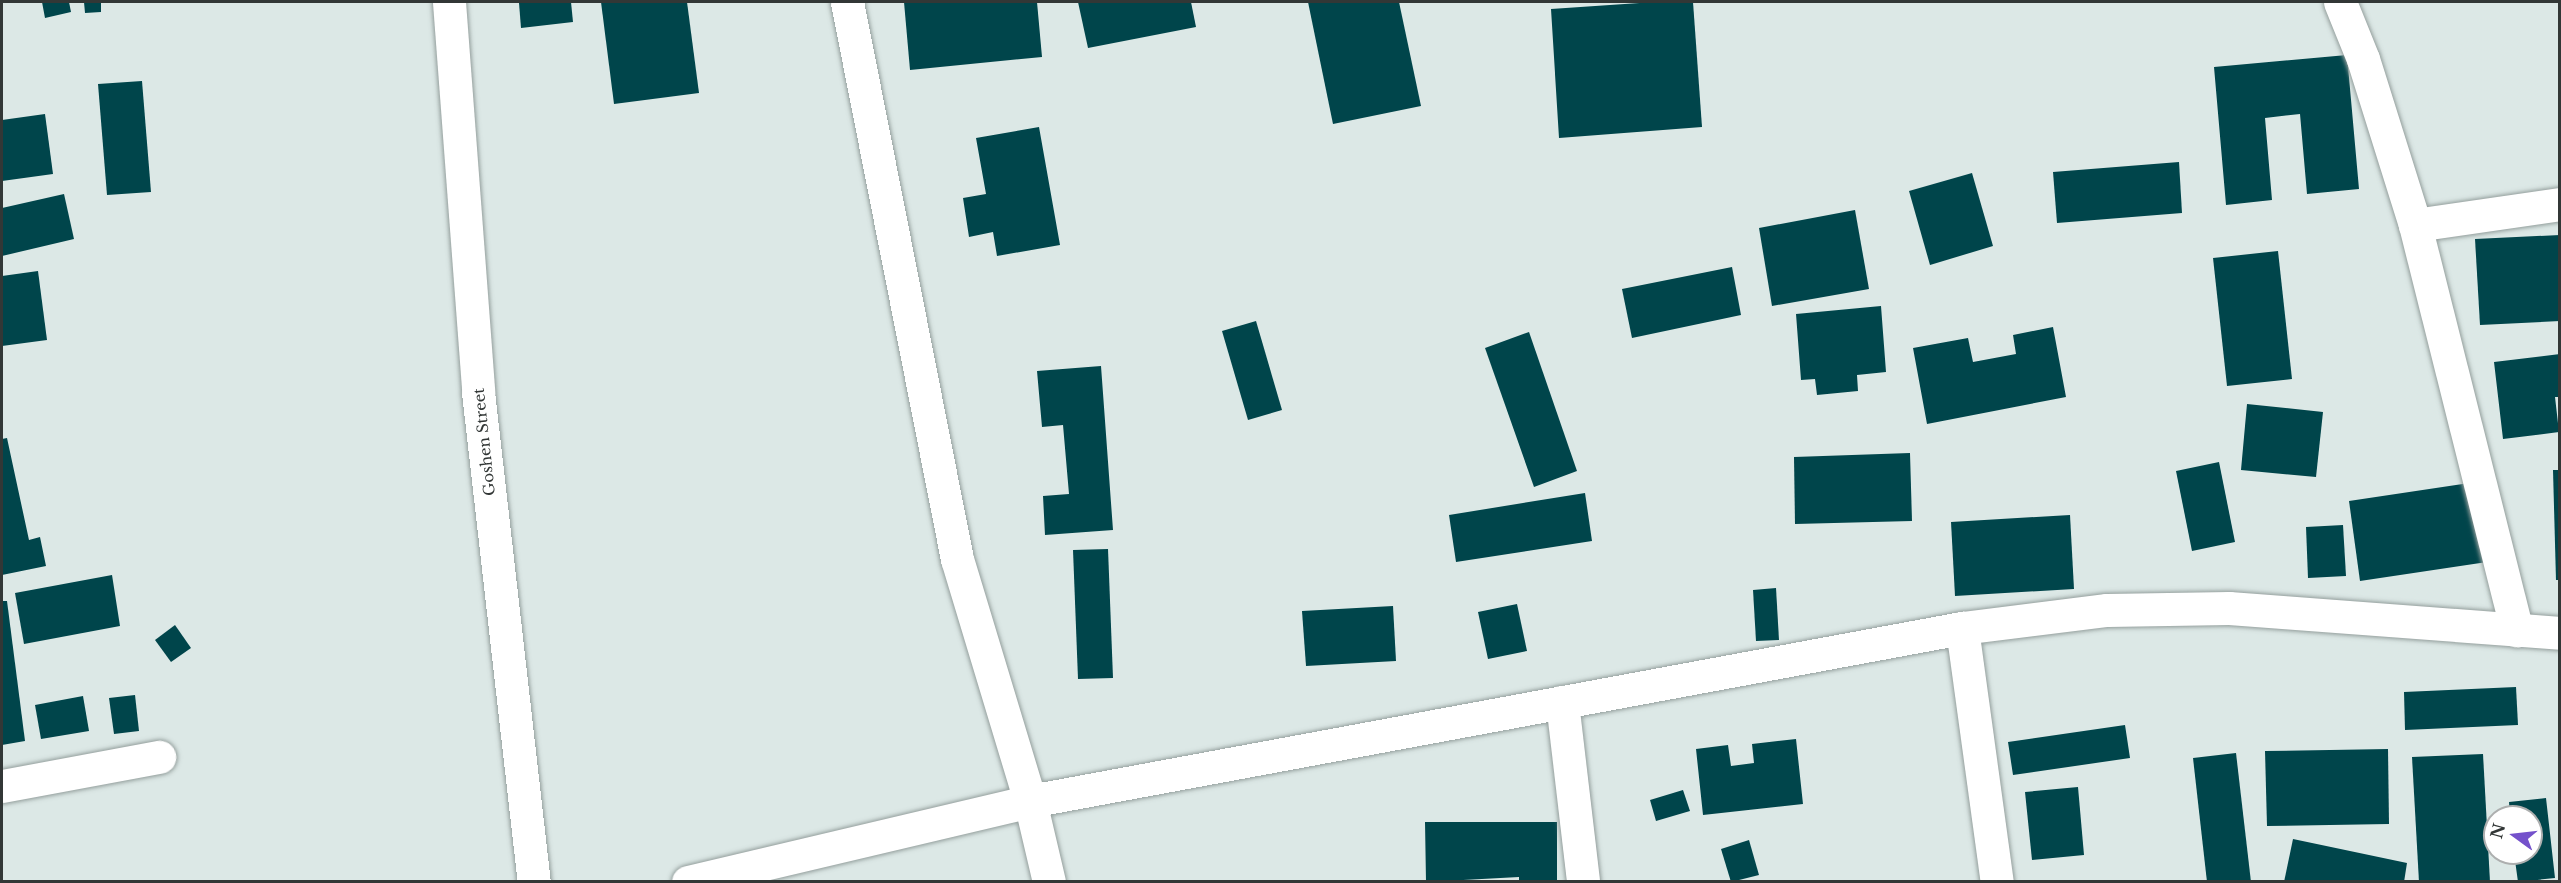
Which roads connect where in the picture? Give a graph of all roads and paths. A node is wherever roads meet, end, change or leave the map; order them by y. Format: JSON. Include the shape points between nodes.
{"nodes":[{"id":1,"x":449,"y":2,"type":"edge"},
{"id":2,"x":847,"y":2,"type":"edge"},
{"id":3,"x":2340,"y":2,"type":"edge"},
{"id":4,"x":2559,"y":204,"type":"edge"},
{"id":5,"x":2415,"y":225,"type":"junction"},
{"id":6,"x":1962,"y":628,"type":"junction"},
{"id":7,"x":2517,"y":630,"type":"junction"},
{"id":8,"x":2559,"y":633,"type":"edge"},
{"id":9,"x":1562,"y":702,"type":"junction"},
{"id":10,"x":159,"y":757,"type":"dead end"},
{"id":11,"x":2,"y":786,"type":"edge"},
{"id":12,"x":1030,"y":801,"type":"junction"},
{"id":13,"x":534,"y":882,"type":"edge"},
{"id":14,"x":688,"y":882,"type":"edge"},
{"id":15,"x":1049,"y":882,"type":"edge"},
{"id":16,"x":1583,"y":882,"type":"edge"},
{"id":17,"x":1997,"y":882,"type":"edge"}],
"edges":[{"from":1,"to":13,"type":"street","name":"Goshen Street","via":[[478,392]]},
{"from":2,"to":12,"type":"street","via":[[957,559]]},
{"from":3,"to":5,"type":"street","via":[[2363,59]]},
{"from":4,"to":5,"type":"street"},
{"from":5,"to":7,"type":"street"},
{"from":6,"to":7,"type":"street","via":[[2107,610],[2229,608]]},
{"from":6,"to":9,"type":"street"},
{"from":6,"to":17,"type":"street"},
{"from":7,"to":8,"type":"street"},
{"from":9,"to":12,"type":"street"},
{"from":9,"to":16,"type":"street"},
{"from":10,"to":11,"type":"street"},
{"from":12,"to":14,"type":"street"},
{"from":12,"to":15,"type":"street"}]}
